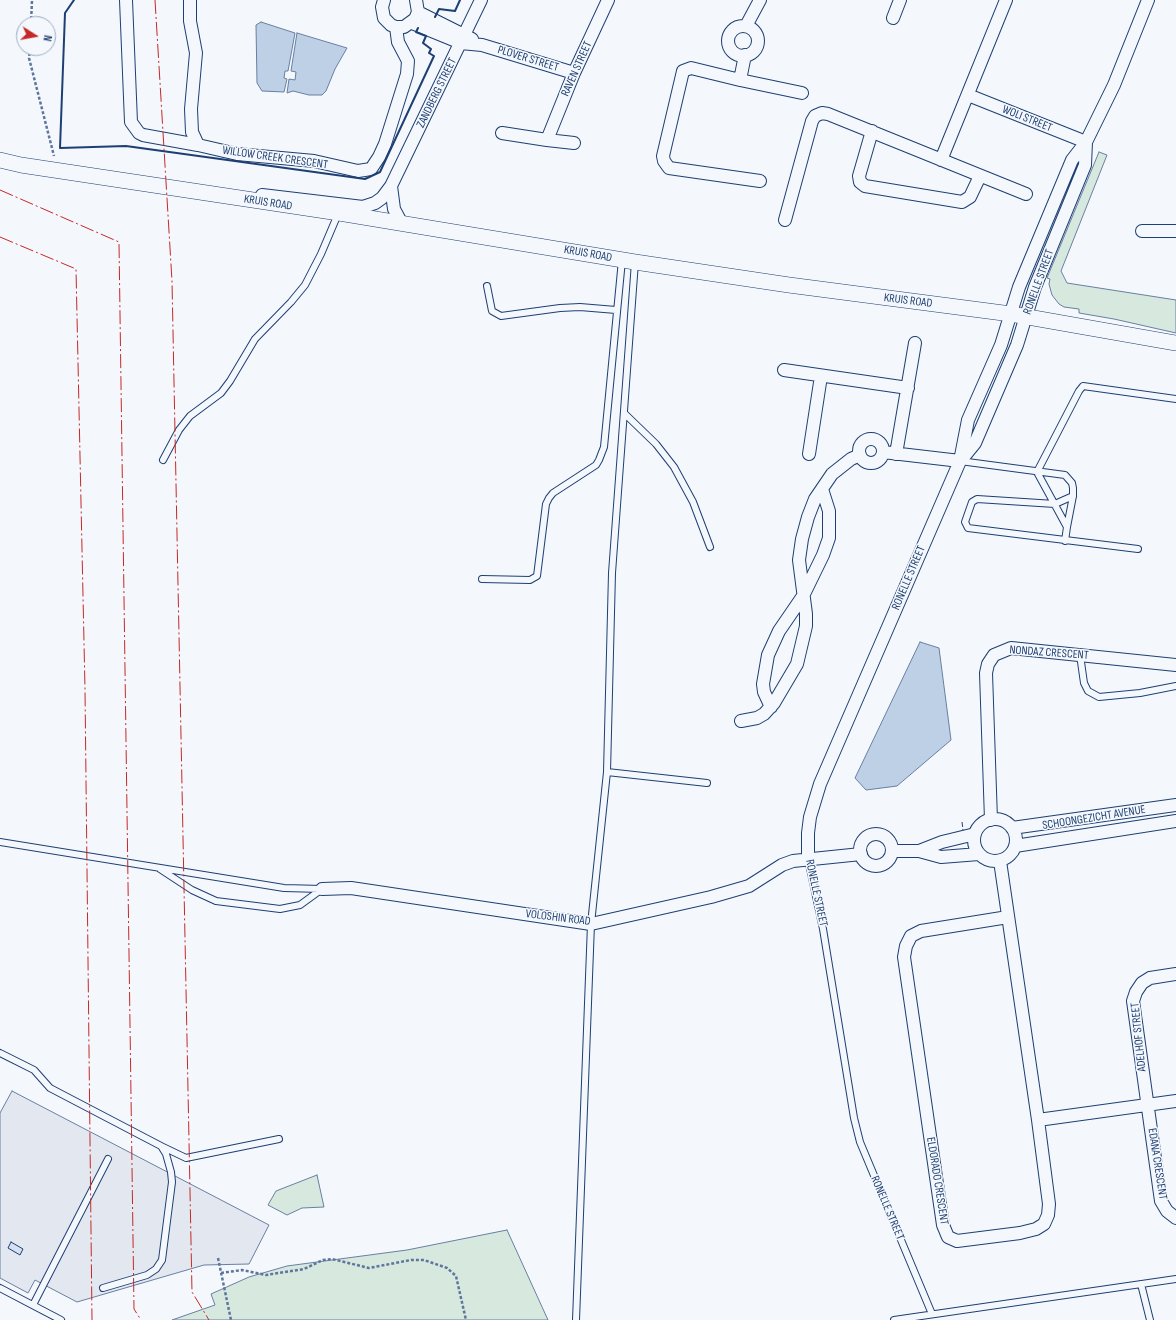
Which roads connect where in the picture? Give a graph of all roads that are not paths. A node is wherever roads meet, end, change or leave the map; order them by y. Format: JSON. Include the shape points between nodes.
{"nodes":[{"id":1,"x":126,"y":0,"type":"edge"},
{"id":2,"x":190,"y":0,"type":"edge"},
{"id":3,"x":384,"y":0,"type":"edge"},
{"id":4,"x":416,"y":0,"type":"edge"},
{"id":5,"x":481,"y":0,"type":"edge"},
{"id":6,"x":608,"y":0,"type":"edge"},
{"id":7,"x":760,"y":0,"type":"edge"},
{"id":8,"x":900,"y":0,"type":"edge"},
{"id":9,"x":1006,"y":0,"type":"edge"},
{"id":10,"x":1148,"y":0,"type":"edge"},
{"id":11,"x":415,"y":17,"type":"junction"},
{"id":12,"x":893,"y":18,"type":"dead end"},
{"id":13,"x":746,"y":26,"type":"junction"},
{"id":14,"x":396,"y":27,"type":"junction"},
{"id":15,"x":464,"y":39,"type":"junction"},
{"id":16,"x":745,"y":55,"type":"junction"},
{"id":17,"x":574,"y":73,"type":"junction"},
{"id":18,"x":740,"y":80,"type":"junction"},
{"id":19,"x":802,"y":93,"type":"dead end"},
{"id":20,"x":968,"y":95,"type":"junction"},
{"id":21,"x":872,"y":132,"type":"junction"},
{"id":22,"x":502,"y":133,"type":"dead end"},
{"id":23,"x":547,"y":140,"type":"junction"},
{"id":24,"x":1086,"y":142,"type":"junction"},
{"id":25,"x":574,"y":143,"type":"dead end"},
{"id":26,"x":198,"y":145,"type":"junction"},
{"id":27,"x":0,"y":160,"type":"edge"},
{"id":28,"x":941,"y":160,"type":"junction"},
{"id":29,"x":980,"y":176,"type":"junction"},
{"id":30,"x":760,"y":181,"type":"dead end"},
{"id":31,"x":392,"y":186,"type":"junction"},
{"id":32,"x":1026,"y":194,"type":"dead end"},
{"id":33,"x":221,"y":195,"type":"junction"},
{"id":34,"x":339,"y":213,"type":"junction"},
{"id":35,"x":785,"y":220,"type":"dead end"},
{"id":36,"x":402,"y":224,"type":"junction"},
{"id":37,"x":1142,"y":231,"type":"dead end"},
{"id":38,"x":1176,"y":231,"type":"edge"},
{"id":39,"x":628,"y":261,"type":"junction"},
{"id":40,"x":487,"y":286,"type":"dead end"},
{"id":41,"x":616,"y":310,"type":"junction"},
{"id":42,"x":1011,"y":314,"type":"junction"},
{"id":43,"x":1026,"y":316,"type":"junction"},
{"id":44,"x":916,"y":343,"type":"dead end"},
{"id":45,"x":1176,"y":343,"type":"edge"},
{"id":46,"x":784,"y":370,"type":"dead end"},
{"id":47,"x":821,"y":376,"type":"junction"},
{"id":48,"x":908,"y":388,"type":"junction"},
{"id":49,"x":1176,"y":399,"type":"edge"},
{"id":50,"x":625,"y":414,"type":"junction"},
{"id":51,"x":883,"y":452,"type":"junction"},
{"id":52,"x":809,"y":454,"type":"dead end"},
{"id":53,"x":896,"y":454,"type":"junction"},
{"id":54,"x":860,"y":455,"type":"junction"},
{"id":55,"x":163,"y":460,"type":"dead end"},
{"id":56,"x":960,"y":461,"type":"junction"},
{"id":57,"x":1037,"y":472,"type":"junction"},
{"id":58,"x":822,"y":489,"type":"junction"},
{"id":59,"x":1073,"y":496,"type":"junction"},
{"id":60,"x":1055,"y":504,"type":"junction"},
{"id":61,"x":1067,"y":527,"type":"junction"},
{"id":62,"x":1065,"y":541,"type":"junction"},
{"id":63,"x":710,"y":547,"type":"dead end"},
{"id":64,"x":1138,"y":549,"type":"dead end"},
{"id":65,"x":482,"y":579,"type":"dead end"},
{"id":66,"x":803,"y":596,"type":"junction"},
{"id":67,"x":1080,"y":655,"type":"junction"},
{"id":68,"x":1176,"y":665,"type":"edge"},
{"id":69,"x":1176,"y":686,"type":"edge"},
{"id":70,"x":771,"y":706,"type":"junction"},
{"id":71,"x":741,"y":721,"type":"dead end"},
{"id":72,"x":607,"y":772,"type":"junction"},
{"id":73,"x":707,"y":783,"type":"dead end"},
{"id":74,"x":1176,"y":805,"type":"edge"},
{"id":75,"x":991,"y":820,"type":"junction"},
{"id":76,"x":1176,"y":821,"type":"edge"},
{"id":77,"x":1012,"y":828,"type":"junction"},
{"id":78,"x":975,"y":834,"type":"junction"},
{"id":79,"x":0,"y":842,"type":"edge"},
{"id":80,"x":1015,"y":846,"type":"junction"},
{"id":81,"x":892,"y":851,"type":"junction"},
{"id":82,"x":919,"y":851,"type":"junction"},
{"id":83,"x":861,"y":854,"type":"junction"},
{"id":84,"x":979,"y":854,"type":"junction"},
{"id":85,"x":808,"y":859,"type":"junction"},
{"id":86,"x":1000,"y":861,"type":"junction"},
{"id":87,"x":157,"y":868,"type":"junction"},
{"id":88,"x":322,"y":889,"type":"junction"},
{"id":89,"x":1008,"y":917,"type":"junction"},
{"id":90,"x":591,"y":924,"type":"junction"},
{"id":91,"x":1176,"y":974,"type":"edge"},
{"id":92,"x":0,"y":1053,"type":"edge"},
{"id":93,"x":1176,"y":1101,"type":"edge"},
{"id":94,"x":1147,"y":1105,"type":"junction"},
{"id":95,"x":1038,"y":1120,"type":"junction"},
{"id":96,"x":279,"y":1139,"type":"dead end"},
{"id":97,"x":161,"y":1146,"type":"junction"},
{"id":98,"x":108,"y":1159,"type":"dead end"},
{"id":99,"x":1176,"y":1218,"type":"edge"},
{"id":100,"x":1176,"y":1279,"type":"edge"},
{"id":101,"x":1142,"y":1284,"type":"junction"},
{"id":102,"x":0,"y":1288,"type":"edge"},
{"id":103,"x":103,"y":1288,"type":"dead end"},
{"id":104,"x":32,"y":1305,"type":"junction"},
{"id":105,"x":932,"y":1314,"type":"junction"},
{"id":106,"x":61,"y":1320,"type":"edge"},
{"id":107,"x":576,"y":1320,"type":"edge"},
{"id":108,"x":894,"y":1320,"type":"edge"},
{"id":109,"x":1150,"y":1320,"type":"edge"}],
"edges":[{"from":1,"to":26,"type":"street","name":"WILLOW CREEK CRESCENT","via":[[131,122],[143,136]]},
{"from":2,"to":26,"type":"street","via":[[190,21],[196,53],[191,109],[192,132]]},
{"from":3,"to":14,"type":"street","via":[[384,18]]},
{"from":4,"to":11,"type":"street"},
{"from":5,"to":15,"type":"street","name":"ZANDBERG STREET"},
{"from":6,"to":17,"type":"street","name":"RAVEN STREET"},
{"from":7,"to":13,"type":"street"},
{"from":8,"to":12,"type":"street"},
{"from":9,"to":20,"type":"street"},
{"from":10,"to":24,"type":"street","name":"RONELLE STREET","via":[[1114,85]]},
{"from":11,"to":14,"type":"street","via":[[404,27]]},
{"from":11,"to":15,"type":"street"},
{"from":13,"to":16,"type":"street","via":[[755,32],[758,41],[754,51]]},
{"from":13,"to":16,"type":"street","via":[[732,31],[728,40],[731,50]]},
{"from":14,"to":26,"type":"street","name":"WILLOW CREEK CRESCENT","via":[[398,42],[408,66],[385,144],[371,168],[358,171],[314,161],[237,154]]},
{"from":15,"to":17,"type":"street","name":"PLOVER STREET"},
{"from":15,"to":31,"type":"street","name":"ZANDBERG STREET"},
{"from":16,"to":18,"type":"street"},
{"from":17,"to":23,"type":"street","name":"RAVEN STREET"},
{"from":18,"to":19,"type":"street"},
{"from":18,"to":30,"type":"street","via":[[691,68],[683,71],[662,156],[669,168]]},
{"from":20,"to":24,"type":"street","name":"WOLI STREET"},
{"from":20,"to":28,"type":"street"},
{"from":21,"to":28,"type":"street"},
{"from":21,"to":29,"type":"street","via":[[859,179],[865,186],[962,202],[970,197]]},
{"from":21,"to":35,"type":"street","via":[[825,113],[815,116]]},
{"from":22,"to":23,"type":"street"},
{"from":23,"to":25,"type":"street"},
{"from":24,"to":42,"type":"street","name":"RONELLE STREET","via":[[1072,160]]},
{"from":24,"to":43,"type":"street","name":"RONELLE STREET","via":[[1085,165],[1035,287]]},
{"from":27,"to":33,"type":"street","name":"KRUIS ROAD"},
{"from":28,"to":29,"type":"street"},
{"from":29,"to":32,"type":"street"},
{"from":31,"to":33,"type":"street","name":"ZANDBERG STREET","via":[[378,201],[363,207],[294,197]]},
{"from":31,"to":36,"type":"street","via":[[394,209]]},
{"from":33,"to":34,"type":"street","name":"KRUIS ROAD"},
{"from":34,"to":36,"type":"street","name":"KRUIS ROAD"},
{"from":34,"to":55,"type":"lane","via":[[305,285],[255,339],[221,393],[190,416],[178,430]]},
{"from":36,"to":39,"type":"street","name":"KRUIS ROAD"},
{"from":37,"to":38,"type":"street"},
{"from":39,"to":41,"type":"lane"},
{"from":39,"to":42,"type":"street","name":"KRUIS ROAD"},
{"from":39,"to":50,"type":"lane"},
{"from":40,"to":41,"type":"lane","via":[[492,311],[501,316],[560,308]]},
{"from":41,"to":65,"type":"lane","via":[[604,447],[599,460],[596,465],[549,498],[546,504],[537,576],[530,580]]},
{"from":42,"to":43,"type":"street","name":"KRUIS ROAD"},
{"from":42,"to":56,"type":"street","name":"RONELLE STREET","via":[[1001,345],[968,420]]},
{"from":43,"to":45,"type":"street","name":"KRUIS ROAD"},
{"from":43,"to":56,"type":"street","name":"RONELLE STREET","via":[[975,443]]},
{"from":44,"to":48,"type":"street"},
{"from":46,"to":47,"type":"street"},
{"from":47,"to":48,"type":"street"},
{"from":47,"to":52,"type":"street"},
{"from":48,"to":53,"type":"street"},
{"from":49,"to":57,"type":"lane","via":[[1083,386]]},
{"from":50,"to":63,"type":"lane","via":[[656,444],[674,467],[693,502]]},
{"from":50,"to":72,"type":"lane","via":[[612,573]]},
{"from":51,"to":53,"type":"street"},
{"from":51,"to":54,"type":"street","via":[[880,459],[873,462],[865,461]]},
{"from":51,"to":54,"type":"street","via":[[881,445],[871,439],[861,444]]},
{"from":53,"to":56,"type":"street"},
{"from":54,"to":58,"type":"street","via":[[832,474]]},
{"from":56,"to":57,"type":"lane"},
{"from":56,"to":85,"type":"street","name":"RONELLE STREET","via":[[820,784],[810,817]]},
{"from":57,"to":59,"type":"lane","via":[[1065,475],[1072,483]]},
{"from":57,"to":60,"type":"lane"},
{"from":58,"to":66,"type":"street","via":[[808,517],[802,539],[799,560]]},
{"from":58,"to":66,"type":"street","via":[[829,511],[829,538]]},
{"from":59,"to":60,"type":"lane"},
{"from":59,"to":61,"type":"lane"},
{"from":60,"to":61,"type":"lane"},
{"from":60,"to":62,"type":"lane","via":[[977,498],[972,502],[965,522],[968,528]]},
{"from":61,"to":62,"type":"lane"},
{"from":62,"to":64,"type":"lane"},
{"from":66,"to":70,"type":"street","via":[[806,614],[801,653],[790,678]]},
{"from":66,"to":70,"type":"street","via":[[779,631],[768,655],[763,684]]},
{"from":67,"to":68,"type":"street","name":"NONDAZ CRESCENT"},
{"from":67,"to":69,"type":"lane","via":[[1084,683],[1088,691],[1099,697],[1140,694]]},
{"from":67,"to":75,"type":"street","name":"NONDAZ CRESCENT","via":[[1011,648],[994,654],[988,664],[986,672]]},
{"from":70,"to":71,"type":"street","via":[[757,718]]},
{"from":72,"to":73,"type":"lane"},
{"from":72,"to":90,"type":"lane"},
{"from":74,"to":77,"type":"street","name":"SCHOONGEZICHT AVENUE"},
{"from":75,"to":77,"type":"street","via":[[1001,820]]},
{"from":75,"to":78,"type":"street","via":[[981,825]]},
{"from":76,"to":80,"type":"street","name":"SCHOONGEZICHT AVENUE"},
{"from":77,"to":80,"type":"street"},
{"from":78,"to":82,"type":"street"},
{"from":78,"to":84,"type":"street"},
{"from":79,"to":87,"type":"lane"},
{"from":80,"to":86,"type":"street","via":[[1011,854]]},
{"from":81,"to":82,"type":"street"},
{"from":81,"to":83,"type":"street","via":[[887,862],[877,866],[866,863]]},
{"from":81,"to":83,"type":"street","via":[[887,838],[878,834],[864,840]]},
{"from":82,"to":84,"type":"street","via":[[941,857]]},
{"from":83,"to":85,"type":"street"},
{"from":84,"to":86,"type":"street","via":[[987,860]]},
{"from":85,"to":90,"type":"street","name":"VOLOSHIN ROAD","via":[[782,865],[749,886]]},
{"from":85,"to":105,"type":"lane","name":"RONELLE STREET","via":[[823,928],[860,1142]]},
{"from":86,"to":89,"type":"street","name":"ELDORADO CRESCENT"},
{"from":87,"to":88,"type":"lane","via":[[284,888]]},
{"from":87,"to":88,"type":"lane","via":[[192,890],[216,901],[280,909],[300,905]]},
{"from":88,"to":90,"type":"street","name":"VOLOSHIN ROAD","via":[[351,888]]},
{"from":89,"to":95,"type":"street","name":"ELDORADO CRESCENT"},
{"from":89,"to":95,"type":"street","name":"ELDORADO CRESCENT","via":[[921,931],[911,936],[906,946],[904,957],[943,1225],[948,1237],[964,1242],[1020,1234],[1044,1224],[1049,1204]]},
{"from":90,"to":107,"type":"lane"},
{"from":91,"to":94,"type":"street","name":"ADELHOF STREET","via":[[1150,978],[1136,992],[1133,1001]]},
{"from":92,"to":97,"type":"lane","via":[[34,1070],[50,1088]]},
{"from":93,"to":94,"type":"street"},
{"from":94,"to":95,"type":"street"},
{"from":94,"to":99,"type":"street","name":"EDANA CRESCENT","via":[[1161,1201],[1167,1211]]},
{"from":96,"to":97,"type":"lane","via":[[186,1158]]},
{"from":97,"to":103,"type":"lane","via":[[169,1163],[172,1182],[162,1260],[156,1269],[147,1275]]},
{"from":98,"to":104,"type":"lane"},
{"from":100,"to":101,"type":"lane"},
{"from":101,"to":105,"type":"lane"},
{"from":101,"to":109,"type":"lane"},
{"from":102,"to":104,"type":"lane"},
{"from":104,"to":106,"type":"lane"},
{"from":105,"to":108,"type":"lane"}]}
